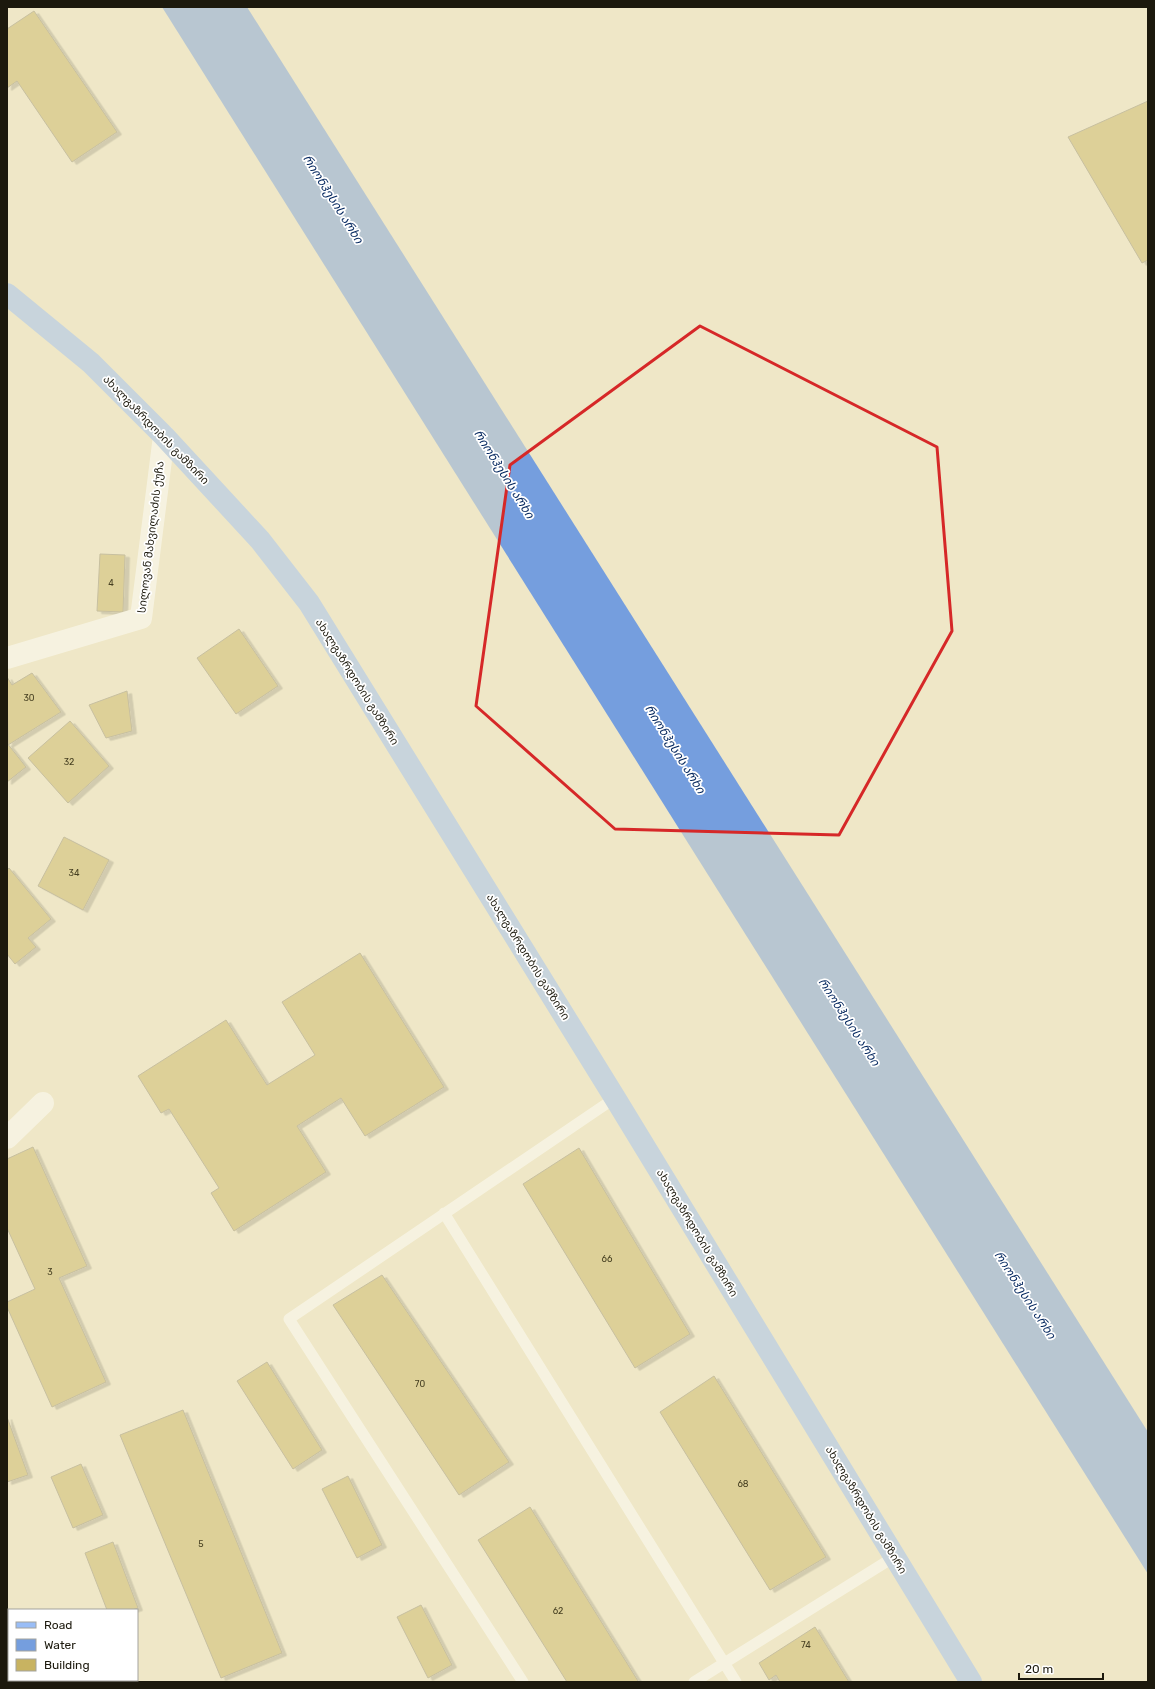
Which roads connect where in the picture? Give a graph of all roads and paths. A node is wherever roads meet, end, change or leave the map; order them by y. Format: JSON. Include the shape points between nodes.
{"nodes":[{"id":1,"x":7,"y":294,"type":"edge"},
{"id":2,"x":164,"y":436,"type":"junction"},
{"id":3,"x":7,"y":658,"type":"edge"},
{"id":4,"x":615,"y":1098,"type":"junction"},
{"id":5,"x":43,"y":1103,"type":"dead end"},
{"id":6,"x":7,"y":1138,"type":"edge"},
{"id":7,"x":444,"y":1213,"type":"junction"},
{"id":8,"x":894,"y":1557,"type":"junction"},
{"id":9,"x":724,"y":1662,"type":"junction"},
{"id":10,"x":523,"y":1682,"type":"edge"},
{"id":11,"x":694,"y":1682,"type":"edge"},
{"id":12,"x":736,"y":1682,"type":"edge"},
{"id":13,"x":971,"y":1682,"type":"edge"}],
"edges":[{"from":1,"to":2,"type":"main road","name":"ახალგაზრდობის გამზირი","via":[[91,363]]},
{"from":2,"to":3,"type":"street","name":"სილოვან მახვილაძის ქუჩა","via":[[141,618]]},
{"from":2,"to":4,"type":"main road","name":"ახალგაზრდობის გამზირი","via":[[260,540],[309,603]]},
{"from":4,"to":7,"type":"lane"},
{"from":4,"to":8,"type":"main road","name":"ახალგაზრდობის გამზირი"},
{"from":5,"to":6,"type":"street"},
{"from":7,"to":9,"type":"lane"},
{"from":7,"to":10,"type":"lane","via":[[289,1319]]},
{"from":8,"to":9,"type":"lane"},
{"from":8,"to":13,"type":"main road","name":"ახალგაზრდობის გამზირი"},
{"from":9,"to":11,"type":"lane"},
{"from":9,"to":12,"type":"lane"}]}
